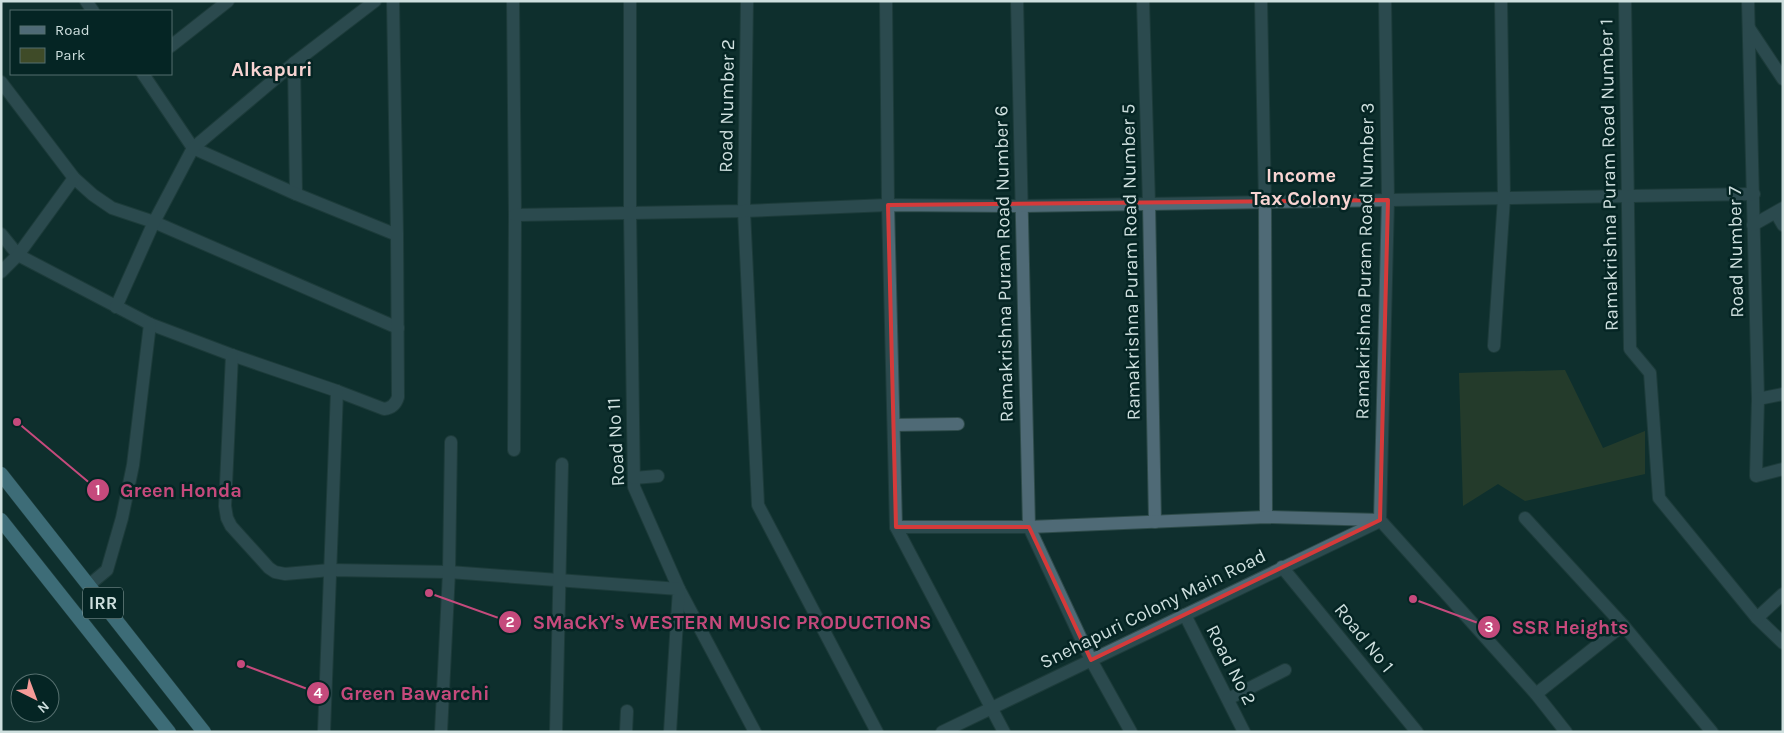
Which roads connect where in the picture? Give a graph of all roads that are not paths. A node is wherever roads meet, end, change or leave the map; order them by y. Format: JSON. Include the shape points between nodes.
{"nodes":[{"id":1,"x":228,"y":1,"type":"edge"},
{"id":2,"x":375,"y":1,"type":"edge"},
{"id":3,"x":393,"y":1,"type":"edge"},
{"id":4,"x":513,"y":1,"type":"edge"},
{"id":5,"x":630,"y":1,"type":"edge"},
{"id":6,"x":746,"y":1,"type":"edge"},
{"id":7,"x":886,"y":1,"type":"edge"},
{"id":8,"x":1017,"y":1,"type":"edge"},
{"id":9,"x":1143,"y":1,"type":"edge"},
{"id":10,"x":1261,"y":1,"type":"edge"},
{"id":11,"x":1385,"y":1,"type":"edge"},
{"id":12,"x":1502,"y":1,"type":"edge"},
{"id":13,"x":1625,"y":1,"type":"edge"},
{"id":14,"x":1748,"y":1,"type":"edge"},
{"id":15,"x":1749,"y":28,"type":"junction"},
{"id":16,"x":172,"y":45,"type":"edge"},
{"id":17,"x":294,"y":63,"type":"junction"},
{"id":18,"x":145,"y":75,"type":"edge"},
{"id":19,"x":1783,"y":79,"type":"edge"},
{"id":20,"x":1,"y":82,"type":"edge"},
{"id":21,"x":193,"y":148,"type":"junction"},
{"id":22,"x":74,"y":178,"type":"junction"},
{"id":23,"x":296,"y":194,"type":"junction"},
{"id":24,"x":1754,"y":194,"type":"junction"},
{"id":25,"x":1628,"y":196,"type":"junction"},
{"id":26,"x":1504,"y":198,"type":"junction"},
{"id":27,"x":1388,"y":200,"type":"junction"},
{"id":28,"x":1265,"y":203,"type":"junction"},
{"id":29,"x":1149,"y":204,"type":"junction"},
{"id":30,"x":888,"y":205,"type":"junction"},
{"id":31,"x":1021,"y":206,"type":"junction"},
{"id":32,"x":1779,"y":210,"type":"edge"},
{"id":33,"x":744,"y":211,"type":"junction"},
{"id":34,"x":630,"y":213,"type":"junction"},
{"id":35,"x":515,"y":215,"type":"junction"},
{"id":36,"x":154,"y":222,"type":"junction"},
{"id":37,"x":1753,"y":225,"type":"junction"},
{"id":38,"x":1783,"y":225,"type":"edge"},
{"id":39,"x":1,"y":234,"type":"edge"},
{"id":40,"x":398,"y":235,"type":"junction"},
{"id":41,"x":18,"y":255,"type":"junction"},
{"id":42,"x":1,"y":272,"type":"edge"},
{"id":43,"x":116,"y":306,"type":"junction"},
{"id":44,"x":150,"y":324,"type":"junction"},
{"id":45,"x":398,"y":328,"type":"junction"},
{"id":46,"x":1494,"y":346,"type":"dead end"},
{"id":47,"x":232,"y":355,"type":"junction"},
{"id":48,"x":337,"y":391,"type":"junction"},
{"id":49,"x":1783,"y":394,"type":"edge"},
{"id":50,"x":1758,"y":399,"type":"junction"},
{"id":51,"x":958,"y":424,"type":"dead end"},
{"id":52,"x":894,"y":425,"type":"junction"},
{"id":53,"x":451,"y":442,"type":"dead end"},
{"id":54,"x":514,"y":450,"type":"dead end"},
{"id":55,"x":562,"y":464,"type":"dead end"},
{"id":56,"x":1783,"y":469,"type":"edge"},
{"id":57,"x":1,"y":474,"type":"edge"},
{"id":58,"x":658,"y":476,"type":"dead end"},
{"id":59,"x":634,"y":478,"type":"junction"},
{"id":60,"x":1266,"y":517,"type":"junction"},
{"id":61,"x":1525,"y":518,"type":"dead end"},
{"id":62,"x":1,"y":520,"type":"edge"},
{"id":63,"x":1380,"y":520,"type":"junction"},
{"id":64,"x":1155,"y":522,"type":"junction"},
{"id":65,"x":896,"y":527,"type":"junction"},
{"id":66,"x":1029,"y":527,"type":"junction"},
{"id":67,"x":1282,"y":567,"type":"junction"},
{"id":68,"x":330,"y":570,"type":"junction"},
{"id":69,"x":449,"y":572,"type":"junction"},
{"id":70,"x":560,"y":580,"type":"junction"},
{"id":71,"x":89,"y":585,"type":"junction"},
{"id":72,"x":679,"y":589,"type":"junction"},
{"id":73,"x":1783,"y":594,"type":"edge"},
{"id":74,"x":1185,"y":615,"type":"junction"},
{"id":75,"x":1758,"y":618,"type":"junction"},
{"id":76,"x":1623,"y":625,"type":"junction"},
{"id":77,"x":1783,"y":644,"type":"edge"},
{"id":78,"x":1091,"y":660,"type":"junction"},
{"id":79,"x":1285,"y":670,"type":"dead end"},
{"id":80,"x":1536,"y":694,"type":"junction"},
{"id":81,"x":1228,"y":699,"type":"junction"},
{"id":82,"x":992,"y":707,"type":"junction"},
{"id":83,"x":627,"y":711,"type":"dead end"},
{"id":84,"x":169,"y":732,"type":"edge"},
{"id":85,"x":204,"y":732,"type":"edge"},
{"id":86,"x":324,"y":732,"type":"edge"},
{"id":87,"x":441,"y":732,"type":"edge"},
{"id":88,"x":556,"y":732,"type":"edge"},
{"id":89,"x":626,"y":732,"type":"edge"},
{"id":90,"x":670,"y":732,"type":"edge"},
{"id":91,"x":755,"y":732,"type":"edge"},
{"id":92,"x":877,"y":732,"type":"edge"},
{"id":93,"x":942,"y":732,"type":"edge"},
{"id":94,"x":1004,"y":732,"type":"edge"},
{"id":95,"x":1131,"y":732,"type":"edge"},
{"id":96,"x":1244,"y":732,"type":"edge"},
{"id":97,"x":1417,"y":732,"type":"edge"},
{"id":98,"x":1566,"y":732,"type":"edge"},
{"id":99,"x":1712,"y":732,"type":"edge"}],
"edges":[{"from":1,"to":16,"type":"street"},
{"from":2,"to":17,"type":"street"},
{"from":3,"to":40,"type":"street"},
{"from":4,"to":35,"type":"street"},
{"from":5,"to":34,"type":"street","name":"Road No 11"},
{"from":6,"to":33,"type":"street","name":"Road Number 2"},
{"from":7,"to":30,"type":"street"},
{"from":8,"to":31,"type":"street","name":"Ramakrishna Puram Road Number 6"},
{"from":9,"to":29,"type":"street","name":"Ramakrishna Puram Road Number 5"},
{"from":10,"to":28,"type":"street"},
{"from":11,"to":27,"type":"street","name":"Ramakrishna Puram Road Number 3"},
{"from":12,"to":26,"type":"street"},
{"from":13,"to":25,"type":"street","name":"Ramakrishna Puram Road Number 1"},
{"from":14,"to":15,"type":"street","name":"Road Number 7"},
{"from":15,"to":19,"type":"street"},
{"from":15,"to":24,"type":"street","name":"Road Number 7"},
{"from":17,"to":21,"type":"street"},
{"from":17,"to":23,"type":"street"},
{"from":18,"to":21,"type":"street"},
{"from":20,"to":22,"type":"street"},
{"from":21,"to":23,"type":"street"},
{"from":21,"to":36,"type":"street"},
{"from":22,"to":36,"type":"street","via":[[112,208]]},
{"from":22,"to":41,"type":"street"},
{"from":23,"to":40,"type":"street"},
{"from":24,"to":25,"type":"street"},
{"from":24,"to":37,"type":"street","name":"Road Number 7"},
{"from":25,"to":26,"type":"street"},
{"from":25,"to":75,"type":"street","name":"Ramakrishna Puram Road Number 1","via":[[1630,349],[1650,373],[1659,498]]},
{"from":26,"to":27,"type":"street"},
{"from":26,"to":46,"type":"street"},
{"from":27,"to":28,"type":"street"},
{"from":27,"to":63,"type":"street","name":"Ramakrishna Puram Road Number 3"},
{"from":28,"to":29,"type":"street"},
{"from":28,"to":60,"type":"street"},
{"from":29,"to":31,"type":"street"},
{"from":29,"to":64,"type":"street","name":"Ramakrishna Puram Road Number 5"},
{"from":30,"to":31,"type":"street"},
{"from":30,"to":33,"type":"street"},
{"from":30,"to":52,"type":"street"},
{"from":31,"to":66,"type":"street","name":"Ramakrishna Puram Road Number 6"},
{"from":32,"to":37,"type":"street"},
{"from":32,"to":38,"type":"street"},
{"from":33,"to":34,"type":"street"},
{"from":33,"to":92,"type":"street","name":"Road Number 2","via":[[758,505]]},
{"from":34,"to":35,"type":"street"},
{"from":34,"to":59,"type":"street","name":"Road No 11"},
{"from":35,"to":54,"type":"street"},
{"from":36,"to":43,"type":"street"},
{"from":36,"to":45,"type":"street"},
{"from":37,"to":50,"type":"street","name":"Road Number 7"},
{"from":39,"to":41,"type":"street"},
{"from":40,"to":45,"type":"street"},
{"from":41,"to":42,"type":"street"},
{"from":41,"to":43,"type":"street"},
{"from":43,"to":44,"type":"street"},
{"from":44,"to":47,"type":"street"},
{"from":44,"to":71,"type":"street","via":[[122,518],[107,570]]},
{"from":45,"to":48,"type":"street","via":[[398,397],[393,406],[384,409]]},
{"from":47,"to":48,"type":"street"},
{"from":47,"to":68,"type":"street","via":[[227,518],[275,572]]},
{"from":48,"to":68,"type":"street"},
{"from":49,"to":50,"type":"street"},
{"from":50,"to":56,"type":"street","name":"Road Number 7","via":[[1756,476]]},
{"from":51,"to":52,"type":"street"},
{"from":52,"to":65,"type":"street"},
{"from":53,"to":69,"type":"street"},
{"from":55,"to":70,"type":"street"},
{"from":57,"to":71,"type":"highway","number":"IRR"},
{"from":58,"to":59,"type":"street"},
{"from":59,"to":72,"type":"street","name":"Road No 11","via":[[634,486]]},
{"from":60,"to":63,"type":"street"},
{"from":60,"to":64,"type":"street"},
{"from":61,"to":76,"type":"street"},
{"from":62,"to":84,"type":"highway","number":"IRR"},
{"from":63,"to":67,"type":"street","name":"Snehapuri Colony Main Road"},
{"from":63,"to":80,"type":"street"},
{"from":64,"to":66,"type":"street"},
{"from":65,"to":66,"type":"street"},
{"from":65,"to":82,"type":"street"},
{"from":66,"to":78,"type":"street"},
{"from":67,"to":74,"type":"street","name":"Snehapuri Colony Main Road"},
{"from":67,"to":97,"type":"street","name":"Road No 1"},
{"from":68,"to":69,"type":"street"},
{"from":68,"to":86,"type":"street"},
{"from":69,"to":70,"type":"street"},
{"from":69,"to":87,"type":"street"},
{"from":70,"to":72,"type":"street"},
{"from":70,"to":88,"type":"street"},
{"from":71,"to":85,"type":"highway","number":"IRR"},
{"from":72,"to":90,"type":"street"},
{"from":72,"to":91,"type":"street","name":"Road No 11"},
{"from":73,"to":75,"type":"street"},
{"from":74,"to":78,"type":"street","name":"Snehapuri Colony Main Road"},
{"from":74,"to":81,"type":"street","name":"Road No 2"},
{"from":75,"to":77,"type":"street"},
{"from":76,"to":80,"type":"street"},
{"from":76,"to":99,"type":"street"},
{"from":78,"to":82,"type":"street","name":"Snehapuri Colony Main Road"},
{"from":78,"to":95,"type":"street"},
{"from":79,"to":81,"type":"street"},
{"from":80,"to":98,"type":"street"},
{"from":81,"to":96,"type":"street","name":"Road No 2"},
{"from":82,"to":93,"type":"street","name":"Snehapuri Colony Main Road"},
{"from":82,"to":94,"type":"street"},
{"from":83,"to":89,"type":"street"}]}
